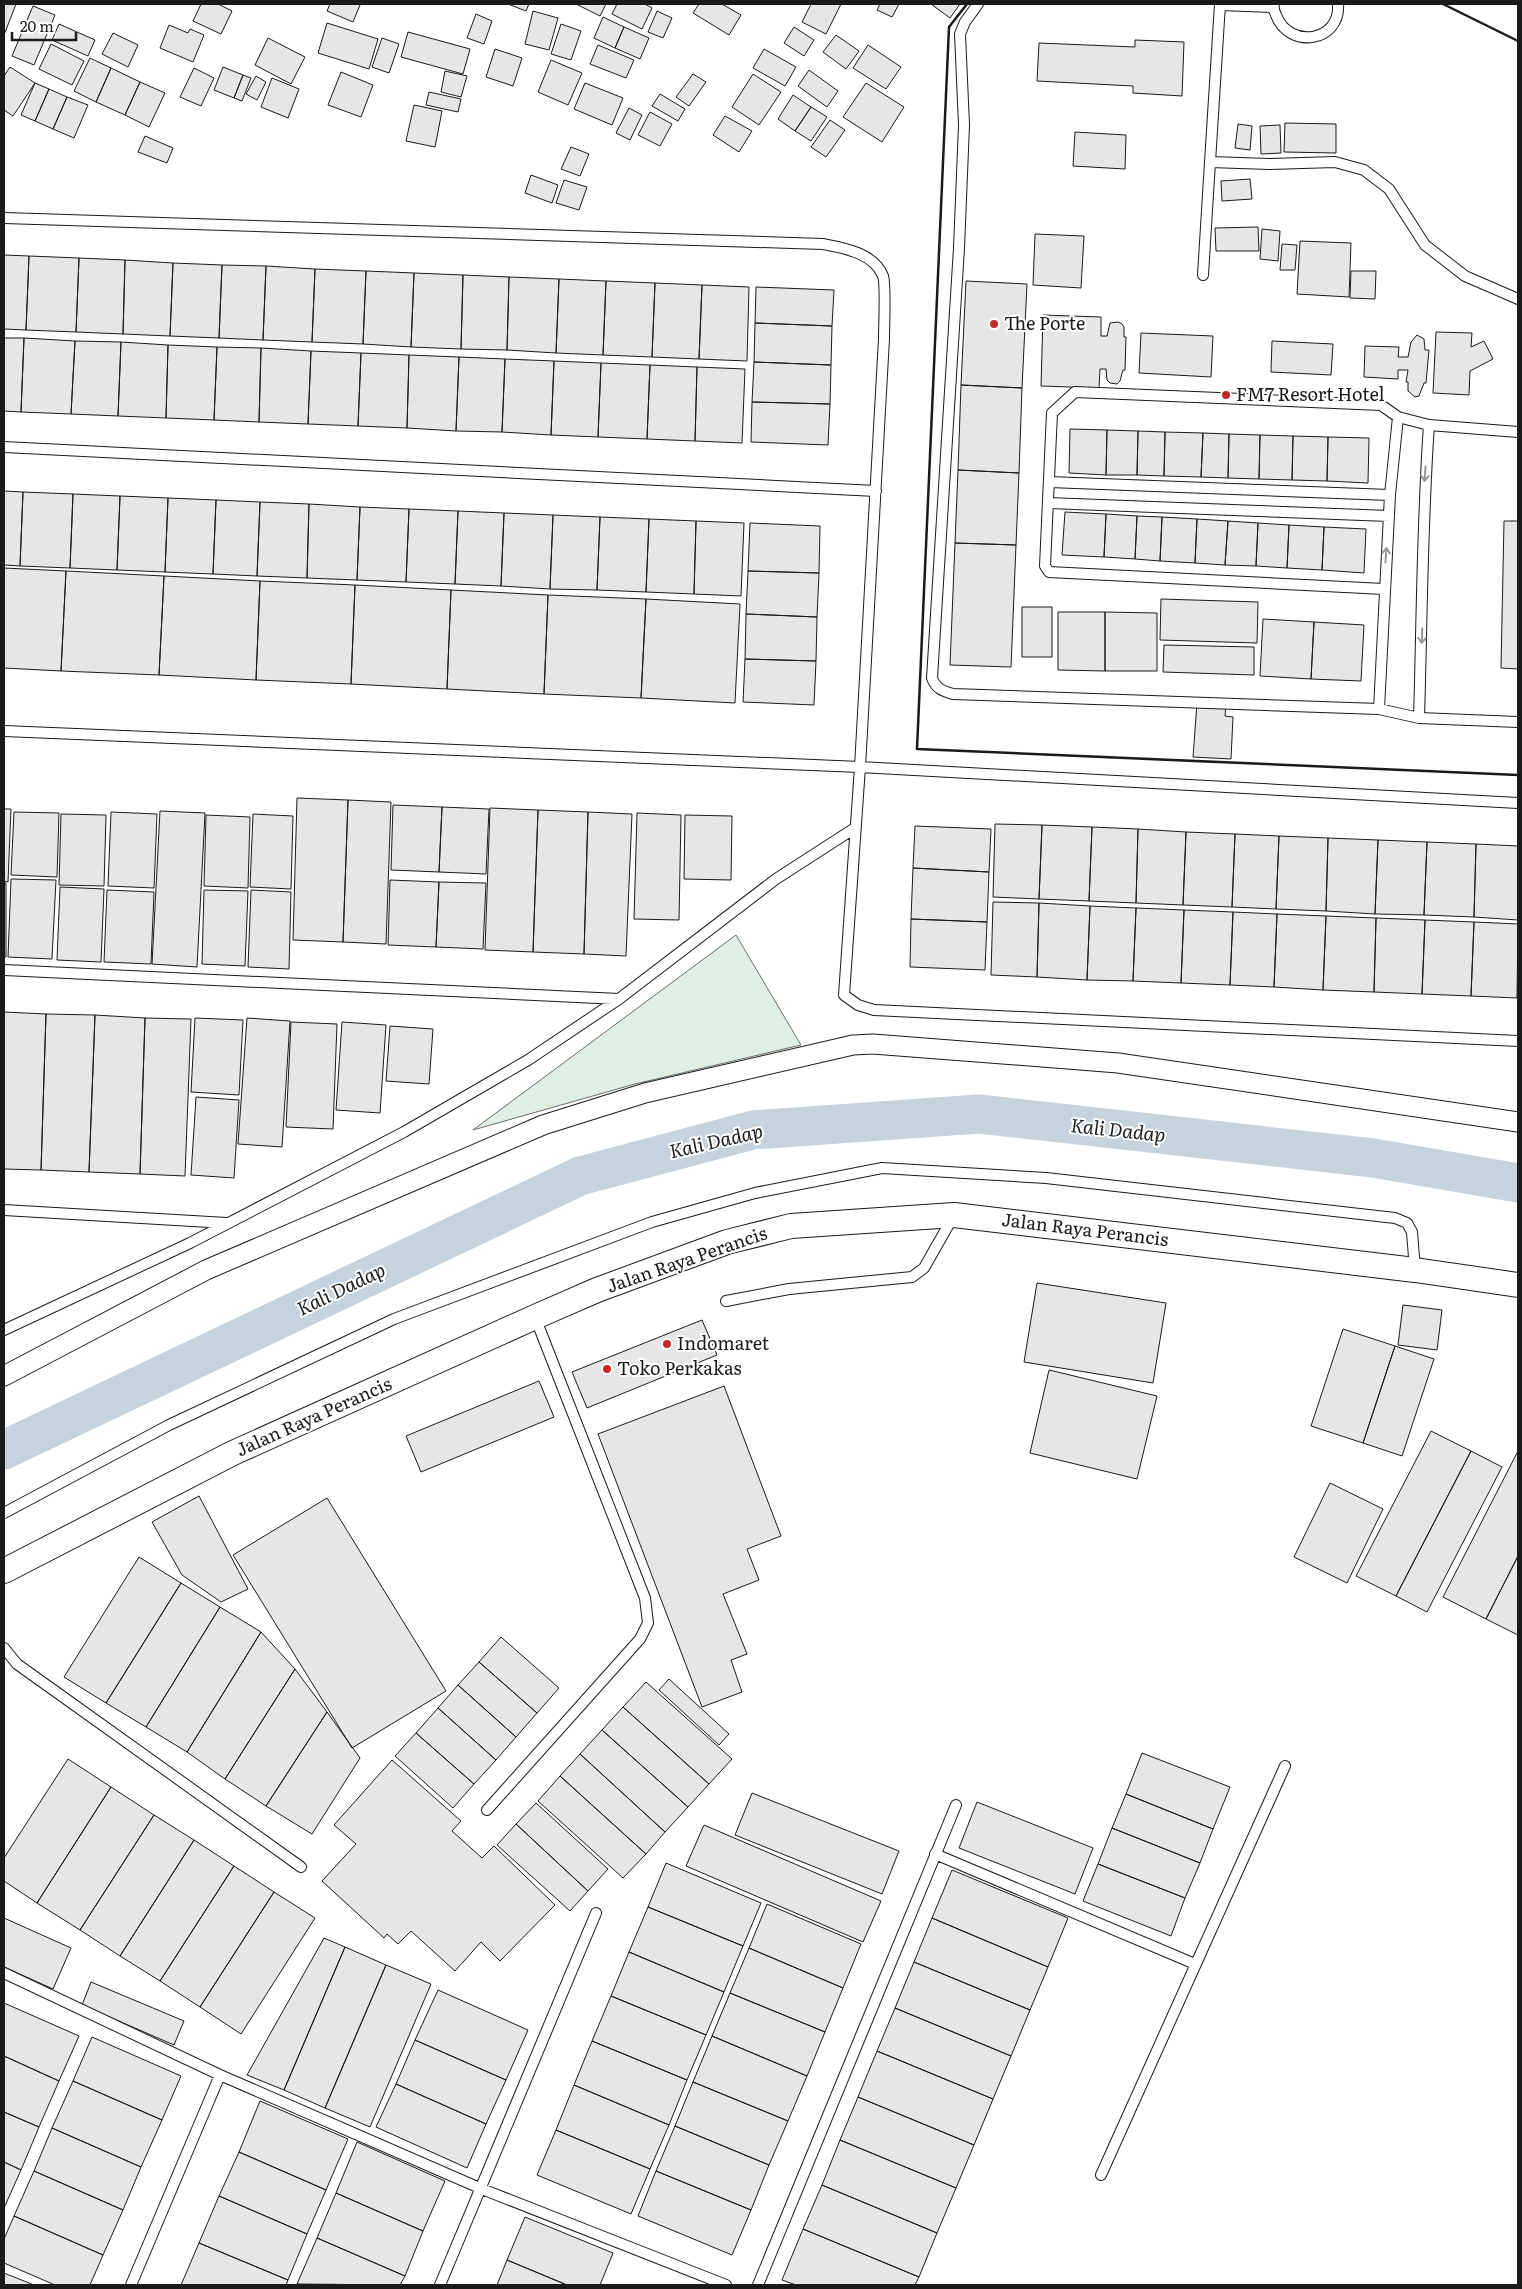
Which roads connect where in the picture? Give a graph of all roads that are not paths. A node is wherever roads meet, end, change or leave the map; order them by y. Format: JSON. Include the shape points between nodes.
{"nodes":[{"id":1,"x":978,"y":4,"type":"edge"},
{"id":2,"x":1220,"y":4,"type":"edge"},
{"id":3,"x":1338,"y":4,"type":"edge"},
{"id":4,"x":1273,"y":6,"type":"edge"},
{"id":5,"x":1210,"y":162,"type":"junction"},
{"id":6,"x":4,"y":218,"type":"edge"},
{"id":7,"x":1203,"y":275,"type":"dead end"},
{"id":8,"x":1518,"y":299,"type":"edge"},
{"id":9,"x":1398,"y":417,"type":"junction"},
{"id":10,"x":1428,"y":425,"type":"junction"},
{"id":11,"x":1518,"y":432,"type":"edge"},
{"id":12,"x":4,"y":447,"type":"edge"},
{"id":13,"x":1049,"y":482,"type":"junction"},
{"id":14,"x":876,"y":491,"type":"junction"},
{"id":15,"x":1390,"y":495,"type":"junction"},
{"id":16,"x":1048,"y":503,"type":"junction"},
{"id":17,"x":1389,"y":516,"type":"junction"},
{"id":18,"x":1384,"y":588,"type":"junction"},
{"id":19,"x":1379,"y":709,"type":"junction"},
{"id":20,"x":1419,"y":718,"type":"junction"},
{"id":21,"x":1518,"y":722,"type":"edge"},
{"id":22,"x":4,"y":731,"type":"edge"},
{"id":23,"x":860,"y":767,"type":"junction"},
{"id":24,"x":1518,"y":803,"type":"edge"},
{"id":25,"x":855,"y":828,"type":"junction"},
{"id":26,"x":4,"y":970,"type":"edge"},
{"id":27,"x":619,"y":1000,"type":"junction"},
{"id":28,"x":1518,"y":1041,"type":"edge"},
{"id":29,"x":1518,"y":1122,"type":"edge"},
{"id":30,"x":4,"y":1210,"type":"edge"},
{"id":31,"x":954,"y":1215,"type":"junction"},
{"id":32,"x":227,"y":1223,"type":"junction"},
{"id":33,"x":1415,"y":1270,"type":"junction"},
{"id":34,"x":1518,"y":1285,"type":"edge"},
{"id":35,"x":726,"y":1300,"type":"dead end"},
{"id":36,"x":535,"y":1317,"type":"junction"},
{"id":37,"x":4,"y":1330,"type":"edge"},
{"id":38,"x":4,"y":1376,"type":"edge"},
{"id":39,"x":4,"y":1513,"type":"edge"},
{"id":40,"x":4,"y":1571,"type":"edge"},
{"id":41,"x":4,"y":1648,"type":"edge"},
{"id":42,"x":1285,"y":1766,"type":"dead end"},
{"id":43,"x":956,"y":1805,"type":"dead end"},
{"id":44,"x":488,"y":1810,"type":"dead end"},
{"id":45,"x":935,"y":1854,"type":"junction"},
{"id":46,"x":301,"y":1867,"type":"dead end"},
{"id":47,"x":596,"y":1913,"type":"dead end"},
{"id":48,"x":1195,"y":1964,"type":"junction"},
{"id":49,"x":4,"y":1973,"type":"edge"},
{"id":50,"x":220,"y":2075,"type":"junction"},
{"id":51,"x":1100,"y":2175,"type":"dead end"},
{"id":52,"x":482,"y":2189,"type":"junction"},
{"id":53,"x":131,"y":2285,"type":"edge"},
{"id":54,"x":440,"y":2285,"type":"edge"},
{"id":55,"x":726,"y":2285,"type":"edge"},
{"id":56,"x":758,"y":2285,"type":"edge"}],
"edges":[{"from":1,"to":19,"type":"lane","via":[[960,34],[963,154],[932,668],[934,685],[953,694]]},
{"from":2,"to":4,"type":"lane"},
{"from":2,"to":5,"type":"lane"},
{"from":3,"to":4,"type":"lane","via":[[1339,12],[1330,29],[1314,38],[1295,36],[1280,25]]},
{"from":5,"to":7,"type":"lane"},
{"from":5,"to":8,"type":"lane","via":[[1335,162],[1364,170],[1389,189],[1426,245],[1465,276]]},
{"from":6,"to":14,"type":"lane","via":[[823,244],[847,248],[872,260],[883,276],[884,338]]},
{"from":9,"to":10,"type":"lane"},
{"from":9,"to":13,"type":"lane","via":[[1381,405],[1075,392],[1052,413]]},
{"from":9,"to":15,"type":"lane"},
{"from":10,"to":11,"type":"lane"},
{"from":10,"to":20,"type":"lane","one_way":true},
{"from":12,"to":14,"type":"lane"},
{"from":13,"to":15,"type":"lane"},
{"from":13,"to":16,"type":"lane"},
{"from":14,"to":23,"type":"lane"},
{"from":15,"to":17,"type":"lane"},
{"from":16,"to":17,"type":"lane"},
{"from":16,"to":18,"type":"lane","via":[[1045,566],[1049,572]]},
{"from":18,"to":17,"type":"lane","one_way":true},
{"from":18,"to":19,"type":"lane"},
{"from":19,"to":20,"type":"lane"},
{"from":20,"to":21,"type":"lane"},
{"from":22,"to":23,"type":"lane"},
{"from":23,"to":24,"type":"lane"},
{"from":23,"to":25,"type":"lane"},
{"from":25,"to":27,"type":"lane","via":[[776,879]]},
{"from":25,"to":28,"type":"lane","via":[[844,995],[858,1005],[874,1010]]},
{"from":26,"to":27,"type":"lane"},
{"from":27,"to":32,"type":"lane","via":[[528,1060],[404,1132]]},
{"from":29,"to":38,"type":"street","via":[[1118,1063],[853,1045],[645,1093],[543,1126],[206,1270]]},
{"from":30,"to":32,"type":"lane"},
{"from":31,"to":33,"type":"street","name":"Jalan Raya Perancis"},
{"from":31,"to":35,"type":"lane","via":[[924,1268],[912,1277],[789,1289]]},
{"from":31,"to":36,"type":"street","name":"Jalan Raya Perancis","via":[[791,1226],[728,1242],[597,1290]]},
{"from":32,"to":37,"type":"lane"},
{"from":33,"to":34,"type":"street","name":"Jalan Raya Perancis"},
{"from":33,"to":39,"type":"lane","via":[[1412,1232],[1407,1223],[1395,1218],[1046,1178],[882,1168],[755,1193],[652,1222],[394,1318],[169,1425]]},
{"from":36,"to":40,"type":"street","name":"Jalan Raya Perancis","via":[[233,1453]]},
{"from":36,"to":44,"type":"lane","via":[[645,1598],[648,1623],[640,1639]]},
{"from":41,"to":46,"type":"lane","via":[[17,1664]]},
{"from":42,"to":48,"type":"lane"},
{"from":43,"to":45,"type":"lane"},
{"from":45,"to":48,"type":"lane"},
{"from":45,"to":56,"type":"lane"},
{"from":47,"to":52,"type":"lane"},
{"from":48,"to":51,"type":"lane"},
{"from":49,"to":50,"type":"lane"},
{"from":50,"to":52,"type":"lane"},
{"from":50,"to":53,"type":"lane"},
{"from":52,"to":54,"type":"lane"},
{"from":52,"to":55,"type":"lane"}]}
